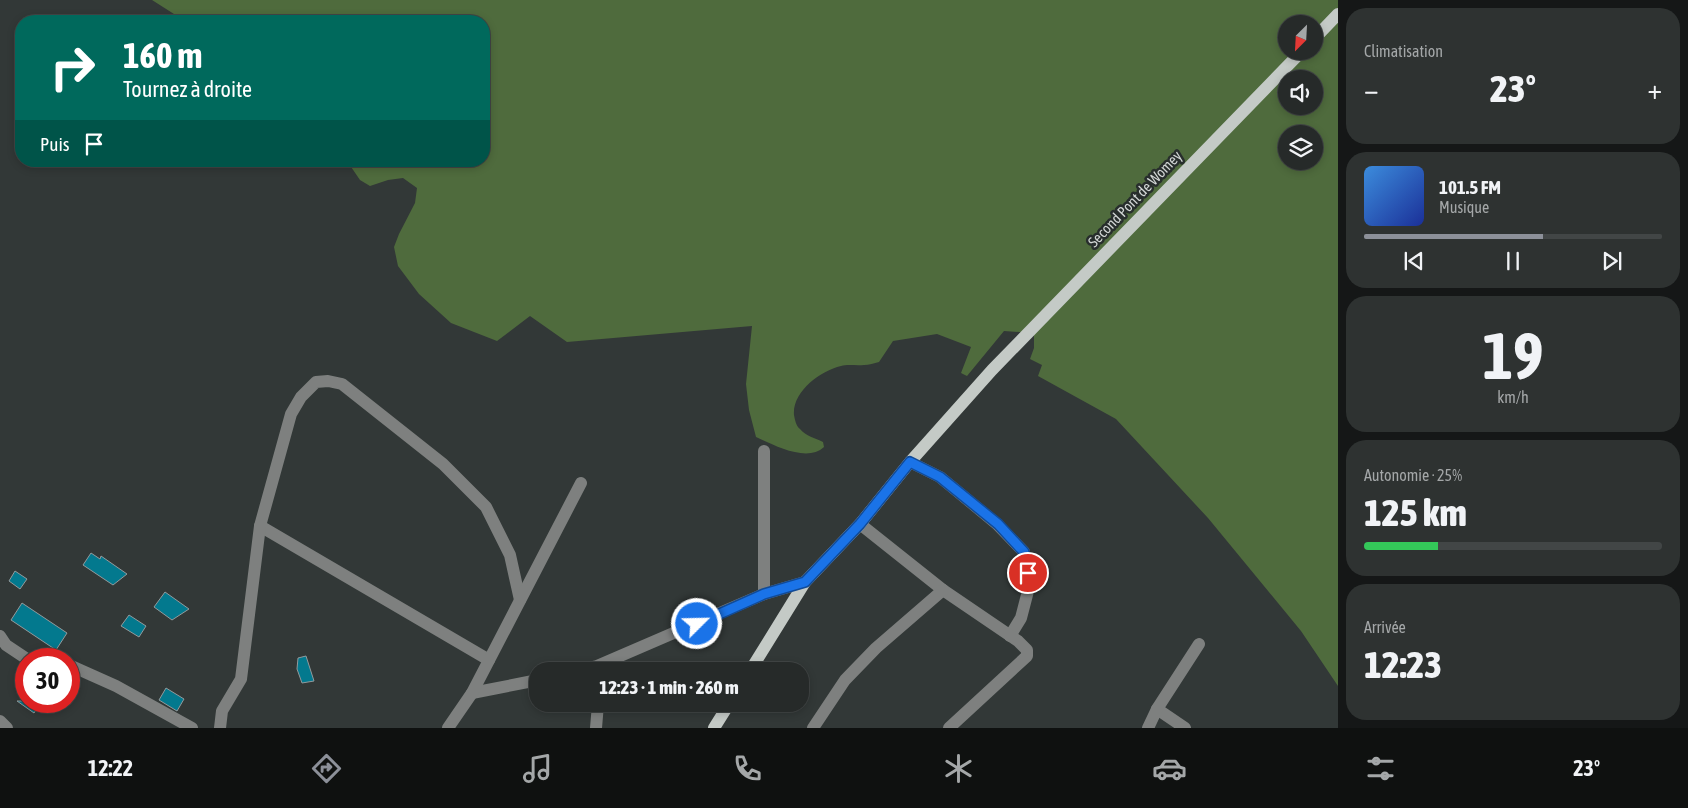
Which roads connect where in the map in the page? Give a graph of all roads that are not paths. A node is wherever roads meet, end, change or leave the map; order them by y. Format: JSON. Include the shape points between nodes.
{"nodes":[{"id":1,"x":1338,"y":14,"type":"edge"},
{"id":2,"x":1323,"y":30,"type":"edge"},
{"id":3,"x":1293,"y":60,"type":"edge"},
{"id":4,"x":764,"y":451,"type":"dead end"},
{"id":5,"x":910,"y":462,"type":"junction"},
{"id":6,"x":581,"y":484,"type":"dead end"},
{"id":7,"x":860,"y":524,"type":"junction"},
{"id":8,"x":260,"y":526,"type":"junction"},
{"id":9,"x":805,"y":582,"type":"junction"},
{"id":10,"x":943,"y":590,"type":"junction"},
{"id":11,"x":764,"y":594,"type":"junction"},
{"id":12,"x":520,"y":600,"type":"junction"},
{"id":13,"x":0,"y":636,"type":"edge"},
{"id":14,"x":1010,"y":636,"type":"junction"},
{"id":15,"x":1199,"y":644,"type":"dead end"},
{"id":16,"x":15,"y":651,"type":"edge"},
{"id":17,"x":489,"y":660,"type":"junction"},
{"id":18,"x":613,"y":662,"type":"edge"},
{"id":19,"x":756,"y":662,"type":"edge"},
{"id":20,"x":80,"y":671,"type":"edge"},
{"id":21,"x":529,"y":682,"type":"edge"},
{"id":22,"x":472,"y":693,"type":"junction"},
{"id":23,"x":1157,"y":709,"type":"junction"},
{"id":24,"x":597,"y":712,"type":"edge"},
{"id":25,"x":724,"y":712,"type":"edge"},
{"id":26,"x":0,"y":721,"type":"edge"},
{"id":27,"x":7,"y":728,"type":"edge"},
{"id":28,"x":192,"y":728,"type":"edge"},
{"id":29,"x":220,"y":728,"type":"edge"},
{"id":30,"x":448,"y":728,"type":"edge"},
{"id":31,"x":596,"y":728,"type":"edge"},
{"id":32,"x":714,"y":728,"type":"edge"},
{"id":33,"x":813,"y":728,"type":"edge"},
{"id":34,"x":949,"y":728,"type":"edge"},
{"id":35,"x":1148,"y":728,"type":"edge"},
{"id":36,"x":1185,"y":728,"type":"edge"}],
"edges":[{"from":1,"to":2,"type":"main road"},
{"from":3,"to":5,"type":"main road","name":"Second Pont de Womey","via":[[992,370]]},
{"from":4,"to":11,"type":"street"},
{"from":5,"to":7,"type":"main road","name":"Second Pont de Womey"},
{"from":5,"to":14,"type":"street","via":[[940,477],[998,524],[1024,552],[1028,591],[1021,618]]},
{"from":6,"to":12,"type":"street"},
{"from":7,"to":9,"type":"main road","name":"Second Pont de Womey"},
{"from":7,"to":10,"type":"street"},
{"from":8,"to":12,"type":"street","via":[[291,414],[301,397],[316,382],[342,384],[443,464],[486,507],[510,555]]},
{"from":8,"to":17,"type":"street"},
{"from":8,"to":29,"type":"street","via":[[241,678],[222,711]]},
{"from":9,"to":11,"type":"street"},
{"from":9,"to":19,"type":"main road","name":"Second Pont de Womey"},
{"from":10,"to":14,"type":"street"},
{"from":10,"to":33,"type":"street","via":[[876,648],[845,680]]},
{"from":11,"to":18,"type":"street"},
{"from":12,"to":17,"type":"street"},
{"from":13,"to":16,"type":"street"},
{"from":14,"to":34,"type":"street","via":[[1027,650],[1028,656]]},
{"from":15,"to":23,"type":"street"},
{"from":17,"to":22,"type":"street"},
{"from":20,"to":28,"type":"street","via":[[116,686]]},
{"from":21,"to":22,"type":"street"},
{"from":22,"to":30,"type":"street"},
{"from":23,"to":35,"type":"street"},
{"from":23,"to":36,"type":"street"},
{"from":24,"to":31,"type":"street"},
{"from":25,"to":32,"type":"main road"},
{"from":26,"to":27,"type":"street"}]}
